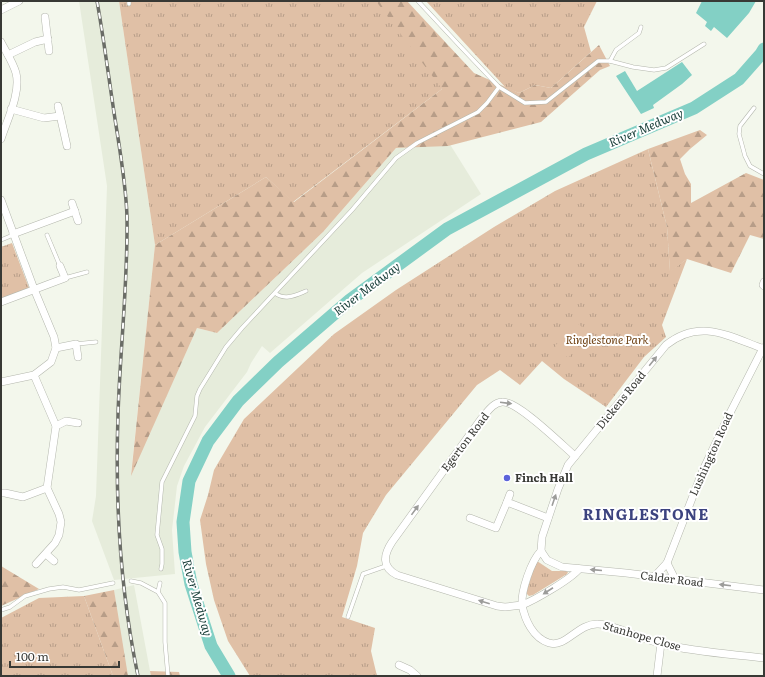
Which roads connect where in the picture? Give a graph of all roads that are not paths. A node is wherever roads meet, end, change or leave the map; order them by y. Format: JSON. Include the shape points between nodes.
{"nodes":[{"id":1,"x":19,"y":1,"type":"edge"},
{"id":2,"x":418,"y":1,"type":"edge"},
{"id":3,"x":1,"y":10,"type":"edge"},
{"id":4,"x":45,"y":17,"type":"dead end"},
{"id":5,"x":641,"y":27,"type":"dead end"},
{"id":6,"x":48,"y":39,"type":"junction"},
{"id":7,"x":1,"y":42,"type":"edge"},
{"id":8,"x":704,"y":44,"type":"dead end"},
{"id":9,"x":49,"y":51,"type":"dead end"},
{"id":10,"x":8,"y":55,"type":"junction"},
{"id":11,"x":610,"y":61,"type":"junction"},
{"id":12,"x":499,"y":87,"type":"junction"},
{"id":13,"x":58,"y":106,"type":"dead end"},
{"id":14,"x":754,"y":108,"type":"dead end"},
{"id":15,"x":11,"y":109,"type":"junction"},
{"id":16,"x":60,"y":116,"type":"junction"},
{"id":17,"x":3,"y":127,"type":"edge"},
{"id":18,"x":1,"y":139,"type":"edge"},
{"id":19,"x":67,"y":146,"type":"dead end"},
{"id":20,"x":764,"y":174,"type":"edge"},
{"id":21,"x":1,"y":200,"type":"edge"},
{"id":22,"x":72,"y":203,"type":"dead end"},
{"id":23,"x":75,"y":211,"type":"junction"},
{"id":24,"x":78,"y":221,"type":"dead end"},
{"id":25,"x":13,"y":234,"type":"junction"},
{"id":26,"x":48,"y":235,"type":"dead end"},
{"id":27,"x":1,"y":240,"type":"edge"},
{"id":28,"x":60,"y":266,"type":"joint"},
{"id":29,"x":87,"y":272,"type":"dead end"},
{"id":30,"x":64,"y":278,"type":"junction"},
{"id":31,"x":764,"y":282,"type":"edge"},
{"id":32,"x":764,"y":286,"type":"edge"},
{"id":33,"x":34,"y":289,"type":"junction"},
{"id":34,"x":306,"y":291,"type":"dead end"},
{"id":35,"x":275,"y":293,"type":"junction"},
{"id":36,"x":1,"y":302,"type":"edge"},
{"id":37,"x":96,"y":342,"type":"dead end"},
{"id":38,"x":76,"y":344,"type":"junction"},
{"id":39,"x":56,"y":348,"type":"junction"},
{"id":40,"x":763,"y":349,"type":"edge"},
{"id":41,"x":78,"y":358,"type":"dead end"},
{"id":42,"x":34,"y":375,"type":"junction"},
{"id":43,"x":1,"y":382,"type":"edge"},
{"id":44,"x":78,"y":423,"type":"dead end"},
{"id":45,"x":56,"y":426,"type":"junction"},
{"id":46,"x":574,"y":456,"type":"junction"},
{"id":47,"x":47,"y":488,"type":"junction"},
{"id":48,"x":1,"y":493,"type":"edge"},
{"id":49,"x":510,"y":494,"type":"dead end"},
{"id":50,"x":506,"y":502,"type":"junction"},
{"id":51,"x":470,"y":518,"type":"dead end"},
{"id":52,"x":548,"y":518,"type":"junction"},
{"id":53,"x":541,"y":550,"type":"junction"},
{"id":54,"x":46,"y":554,"type":"junction"},
{"id":55,"x":54,"y":561,"type":"dead end"},
{"id":56,"x":667,"y":563,"type":"junction"},
{"id":57,"x":36,"y":564,"type":"dead end"},
{"id":58,"x":386,"y":566,"type":"junction"},
{"id":59,"x":161,"y":569,"type":"dead end"},
{"id":60,"x":579,"y":569,"type":"junction"},
{"id":61,"x":654,"y":577,"type":"junction"},
{"id":62,"x":675,"y":579,"type":"junction"},
{"id":63,"x":131,"y":581,"type":"dead end"},
{"id":64,"x":113,"y":583,"type":"dead end"},
{"id":65,"x":160,"y":583,"type":"dead end"},
{"id":66,"x":764,"y":590,"type":"edge"},
{"id":67,"x":158,"y":592,"type":"junction"},
{"id":68,"x":522,"y":605,"type":"junction"},
{"id":69,"x":1,"y":610,"type":"edge"},
{"id":70,"x":348,"y":617,"type":"dead end"},
{"id":71,"x":661,"y":644,"type":"junction"},
{"id":72,"x":764,"y":658,"type":"edge"},
{"id":73,"x":399,"y":665,"type":"dead end"},
{"id":74,"x":168,"y":676,"type":"edge"},
{"id":75,"x":417,"y":676,"type":"edge"},
{"id":76,"x":657,"y":676,"type":"edge"}],
"edges":[{"from":1,"to":3,"type":"street"},
{"from":2,"to":12,"type":"lane"},
{"from":4,"to":6,"type":"street"},
{"from":5,"to":11,"type":"lane","via":[[639,33],[616,50]]},
{"from":6,"to":9,"type":"street"},
{"from":6,"to":10,"type":"street","via":[[35,42]]},
{"from":7,"to":10,"type":"street"},
{"from":8,"to":11,"type":"lane","via":[[666,68],[645,69]]},
{"from":10,"to":15,"type":"street","via":[[16,72],[17,83]]},
{"from":11,"to":12,"type":"lane","via":[[598,61],[546,102],[525,103]]},
{"from":12,"to":35,"type":"lane","via":[[478,112],[417,143],[396,158]]},
{"from":13,"to":16,"type":"street"},
{"from":14,"to":20,"type":"lane","via":[[740,126],[739,134],[750,166]]},
{"from":15,"to":16,"type":"street","via":[[44,118]]},
{"from":15,"to":17,"type":"street"},
{"from":16,"to":19,"type":"street"},
{"from":17,"to":18,"type":"street"},
{"from":21,"to":25,"type":"street"},
{"from":22,"to":23,"type":"street"},
{"from":23,"to":24,"type":"street"},
{"from":23,"to":25,"type":"street"},
{"from":25,"to":27,"type":"lane"},
{"from":25,"to":33,"type":"street"},
{"from":26,"to":28,"type":"lane"},
{"from":28,"to":30,"type":"street"},
{"from":29,"to":30,"type":"lane"},
{"from":30,"to":33,"type":"street"},
{"from":31,"to":32,"type":"street"},
{"from":33,"to":36,"type":"street"},
{"from":33,"to":39,"type":"street"},
{"from":34,"to":35,"type":"lane","via":[[284,297]]},
{"from":35,"to":59,"type":"lane","via":[[229,343],[197,396],[195,416],[160,487],[157,535],[162,549]]},
{"from":37,"to":38,"type":"lane"},
{"from":38,"to":39,"type":"street"},
{"from":38,"to":41,"type":"street"},
{"from":39,"to":42,"type":"street","via":[[51,362]]},
{"from":46,"to":40,"type":"street","name":"Dickens Road","one_way":true,"via":[[666,346],[676,338],[696,331],[712,331]]},
{"from":40,"to":56,"type":"street","name":"Lushington Road","via":[[703,470]]},
{"from":42,"to":43,"type":"street"},
{"from":42,"to":45,"type":"street"},
{"from":44,"to":45,"type":"street","via":[[66,421]]},
{"from":45,"to":47,"type":"street"},
{"from":52,"to":46,"type":"street","name":"Dickens Road","one_way":true,"via":[[564,474]]},
{"from":58,"to":46,"type":"street","name":"Egerton Road","one_way":true,"via":[[385,556],[392,542],[481,419],[496,404],[506,402],[518,407]]},
{"from":47,"to":48,"type":"street","via":[[23,497]]},
{"from":47,"to":54,"type":"street","via":[[61,522],[59,535]]},
{"from":49,"to":50,"type":"street"},
{"from":50,"to":51,"type":"street","via":[[496,528]]},
{"from":50,"to":52,"type":"street"},
{"from":52,"to":53,"type":"street","name":"Dickens Road"},
{"from":53,"to":60,"type":"street","name":"Calder Road","via":[[544,557],[552,563]]},
{"from":53,"to":68,"type":"street","via":[[535,556],[522,594]]},
{"from":54,"to":55,"type":"street"},
{"from":54,"to":57,"type":"street"},
{"from":56,"to":61,"type":"street","name":"Lushington Road"},
{"from":56,"to":62,"type":"street"},
{"from":68,"to":58,"type":"street","one_way":true,"via":[[497,606],[396,575]]},
{"from":58,"to":70,"type":"lane","via":[[363,574]]},
{"from":61,"to":60,"type":"street","name":"Calder Road","one_way":true},
{"from":60,"to":68,"type":"street","one_way":true,"via":[[539,597]]},
{"from":61,"to":62,"type":"street","name":"Calder Road"},
{"from":66,"to":62,"type":"street","name":"Calder Road","one_way":true},
{"from":63,"to":67,"type":"lane"},
{"from":64,"to":69,"type":"lane","via":[[79,590],[63,587],[49,589],[25,596]]},
{"from":65,"to":67,"type":"lane"},
{"from":67,"to":74,"type":"lane","via":[[165,603]]},
{"from":68,"to":71,"type":"street","name":"Stanhope Close","via":[[528,623],[537,635],[554,644],[583,627],[596,624]]},
{"from":71,"to":72,"type":"street","name":"Stanhope Close"},
{"from":71,"to":76,"type":"street"},
{"from":73,"to":75,"type":"street"}]}
